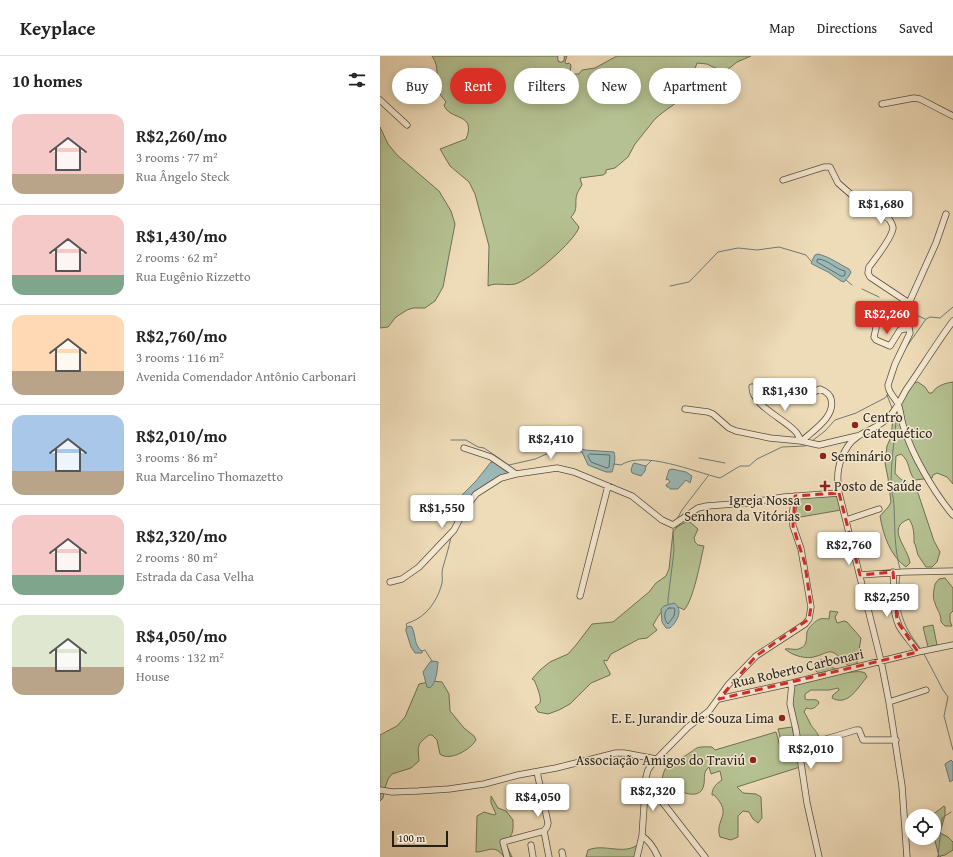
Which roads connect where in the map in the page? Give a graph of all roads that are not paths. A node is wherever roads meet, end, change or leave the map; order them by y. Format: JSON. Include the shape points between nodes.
{"nodes":[{"id":1,"x":380,"y":100,"type":"edge"},
{"id":2,"x":882,"y":104,"type":"dead end"},
{"id":3,"x":953,"y":116,"type":"edge"},
{"id":4,"x":407,"y":125,"type":"dead end"},
{"id":5,"x":783,"y":180,"type":"dead end"},
{"id":6,"x":946,"y":214,"type":"dead end"},
{"id":7,"x":909,"y":304,"type":"junction"},
{"id":8,"x":878,"y":309,"type":"dead end"},
{"id":9,"x":953,"y":322,"type":"edge"},
{"id":10,"x":909,"y":328,"type":"junction"},
{"id":11,"x":752,"y":387,"type":"dead end"},
{"id":12,"x":790,"y":398,"type":"dead end"},
{"id":13,"x":898,"y":404,"type":"junction"},
{"id":14,"x":685,"y":409,"type":"dead end"},
{"id":15,"x":857,"y":436,"type":"junction"},
{"id":16,"x":802,"y":441,"type":"junction"},
{"id":17,"x":464,"y":448,"type":"dead end"},
{"id":18,"x":516,"y":474,"type":"junction"},
{"id":19,"x":608,"y":486,"type":"junction"},
{"id":20,"x":839,"y":493,"type":"junction"},
{"id":21,"x":795,"y":496,"type":"junction"},
{"id":22,"x":879,"y":509,"type":"dead end"},
{"id":23,"x":953,"y":515,"type":"edge"},
{"id":24,"x":846,"y":520,"type":"junction"},
{"id":25,"x":953,"y":571,"type":"edge"},
{"id":26,"x":893,"y":572,"type":"junction"},
{"id":27,"x":860,"y":575,"type":"junction"},
{"id":28,"x":390,"y":582,"type":"dead end"},
{"id":29,"x":580,"y":596,"type":"dead end"},
{"id":30,"x":953,"y":645,"type":"edge"},
{"id":31,"x":918,"y":652,"type":"junction"},
{"id":32,"x":882,"y":661,"type":"junction"},
{"id":33,"x":792,"y":683,"type":"junction"},
{"id":34,"x":926,"y":690,"type":"dead end"},
{"id":35,"x":719,"y":699,"type":"junction"},
{"id":36,"x":889,"y":702,"type":"junction"},
{"id":37,"x":896,"y":740,"type":"junction"},
{"id":38,"x":813,"y":742,"type":"dead end"},
{"id":39,"x":658,"y":758,"type":"junction"},
{"id":40,"x":537,"y":772,"type":"junction"},
{"id":41,"x":646,"y":781,"type":"junction"},
{"id":42,"x":380,"y":790,"type":"edge"},
{"id":43,"x":544,"y":831,"type":"junction"},
{"id":44,"x":642,"y":836,"type":"junction"},
{"id":45,"x":531,"y":845,"type":"dead end"},
{"id":46,"x":507,"y":857,"type":"edge"},
{"id":47,"x":534,"y":857,"type":"edge"},
{"id":48,"x":549,"y":857,"type":"edge"},
{"id":49,"x":637,"y":857,"type":"edge"},
{"id":50,"x":658,"y":857,"type":"edge"},
{"id":51,"x":705,"y":857,"type":"edge"},
{"id":52,"x":818,"y":857,"type":"edge"},
{"id":53,"x":907,"y":857,"type":"edge"}],
"edges":[{"from":1,"to":4,"type":"street"},
{"from":2,"to":3,"type":"street","via":[[920,99]]},
{"from":5,"to":7,"type":"street","via":[[830,167],[838,183],[862,204],[889,219],[893,229],[869,267],[868,273],[870,278]]},
{"from":6,"to":7,"type":"street"},
{"from":7,"to":10,"type":"street"},
{"from":8,"to":10,"type":"street","via":[[875,318],[876,340],[890,346],[900,330]]},
{"from":9,"to":13,"type":"street"},
{"from":10,"to":13,"type":"street","via":[[909,337],[895,364],[888,385]]},
{"from":11,"to":16,"type":"street","via":[[754,397],[797,433]]},
{"from":12,"to":16,"type":"street","via":[[800,399],[820,389],[831,398],[832,408],[828,416]]},
{"from":13,"to":15,"type":"street","via":[[885,421]]},
{"from":13,"to":23,"type":"street","via":[[912,448],[941,500]]},
{"from":14,"to":16,"type":"street","via":[[708,412],[729,428],[749,434]]},
{"from":15,"to":16,"type":"street","via":[[819,445]]},
{"from":15,"to":20,"type":"street","via":[[848,446],[839,464]]},
{"from":17,"to":18,"type":"street","via":[[484,453]]},
{"from":18,"to":19,"type":"street","via":[[557,468],[583,475]]},
{"from":18,"to":28,"type":"street","via":[[501,478],[476,494],[454,530],[419,567],[402,579]]},
{"from":19,"to":21,"type":"street","via":[[632,496],[662,520],[673,525],[702,507]]},
{"from":19,"to":29,"type":"street"},
{"from":20,"to":21,"type":"street"},
{"from":20,"to":24,"type":"street"},
{"from":21,"to":35,"type":"street","via":[[793,526],[805,564],[811,607],[810,619],[756,656],[728,685]]},
{"from":22,"to":24,"type":"street"},
{"from":24,"to":27,"type":"street"},
{"from":25,"to":26,"type":"street"},
{"from":26,"to":27,"type":"street"},
{"from":26,"to":31,"type":"street","via":[[897,621]]},
{"from":27,"to":32,"type":"street"},
{"from":30,"to":31,"type":"street","name":"Rua Roberto Carbonari"},
{"from":31,"to":32,"type":"street","name":"Rua Roberto Carbonari"},
{"from":32,"to":33,"type":"street","name":"Rua Roberto Carbonari"},
{"from":32,"to":36,"type":"street"},
{"from":33,"to":35,"type":"street","name":"Rua Roberto Carbonari"},
{"from":33,"to":52,"type":"street","via":[[790,704]]},
{"from":34,"to":36,"type":"street"},
{"from":35,"to":39,"type":"street"},
{"from":36,"to":37,"type":"street"},
{"from":37,"to":38,"type":"street","via":[[863,740],[861,732],[856,730]]},
{"from":37,"to":53,"type":"street"},
{"from":39,"to":40,"type":"street","via":[[616,753]]},
{"from":39,"to":41,"type":"street","via":[[648,770]]},
{"from":40,"to":42,"type":"street","via":[[450,789],[392,792]]},
{"from":40,"to":43,"type":"street","via":[[548,823]]},
{"from":41,"to":44,"type":"street"},
{"from":41,"to":51,"type":"street"},
{"from":43,"to":46,"type":"street","via":[[503,842]]},
{"from":43,"to":48,"type":"street"},
{"from":44,"to":49,"type":"street"},
{"from":44,"to":50,"type":"street","via":[[653,846]]},
{"from":45,"to":47,"type":"street"}]}
